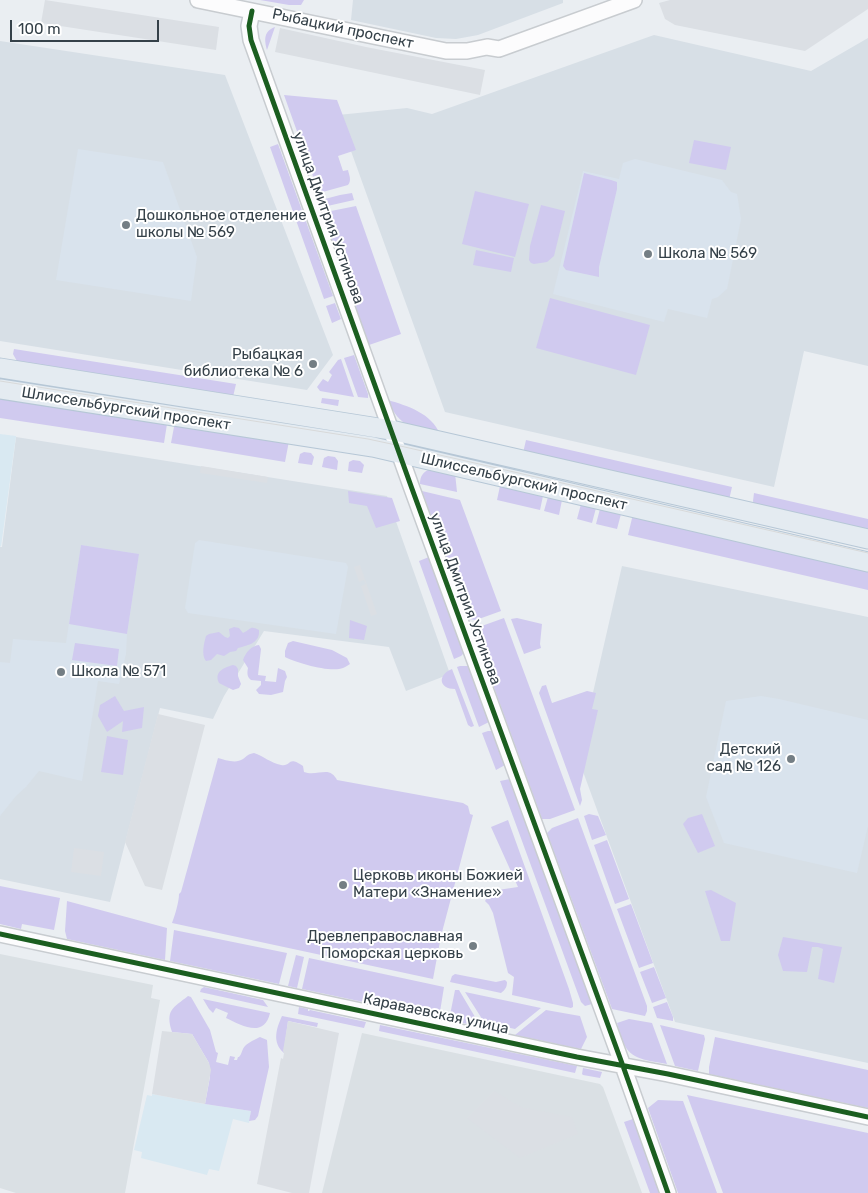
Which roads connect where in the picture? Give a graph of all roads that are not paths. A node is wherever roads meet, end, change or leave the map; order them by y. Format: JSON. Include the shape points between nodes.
{"nodes":[{"id":1,"x":198,"y":0,"type":"edge"},
{"id":2,"x":605,"y":0,"type":"edge"},
{"id":3,"x":634,"y":0,"type":"edge"},
{"id":4,"x":252,"y":11,"type":"junction"},
{"id":5,"x":562,"y":21,"type":"junction"},
{"id":6,"x":0,"y":368,"type":"edge"},
{"id":7,"x":0,"y":389,"type":"edge"},
{"id":8,"x":391,"y":430,"type":"junction"},
{"id":9,"x":399,"y":453,"type":"junction"},
{"id":10,"x":868,"y":540,"type":"edge"},
{"id":11,"x":868,"y":562,"type":"edge"},
{"id":12,"x":0,"y":934,"type":"edge"},
{"id":13,"x":623,"y":1066,"type":"junction"},
{"id":14,"x":868,"y":1116,"type":"edge"},
{"id":15,"x":668,"y":1193,"type":"edge"}],
"edges":[{"from":1,"to":4,"type":"street","name":"Рыбацкий проспект"},
{"from":2,"to":5,"type":"street","name":"Рыбацкий проспект"},
{"from":3,"to":5,"type":"street","name":"Рыбацкий проспект"},
{"from":4,"to":5,"type":"street","name":"Рыбацкий проспект","via":[[446,51],[487,47],[499,50]]},
{"from":4,"to":8,"type":"street","name":"улица Дмитрия Устинова","via":[[251,40]]},
{"from":6,"to":8,"type":"main road","name":"Шлиссельбургский проспект"},
{"from":7,"to":9,"type":"main road","name":"Шлиссельбургский проспект"},
{"from":8,"to":9,"type":"street","name":"улица Дмитрия Устинова"},
{"from":8,"to":10,"type":"main road","name":"Шлиссельбургский проспект"},
{"from":9,"to":11,"type":"main road","name":"Шлиссельбургский проспект"},
{"from":9,"to":13,"type":"street","name":"улица Дмитрия Устинова"},
{"from":12,"to":13,"type":"street","name":"Караваевская улица"},
{"from":13,"to":14,"type":"street","name":"Караваевская улица"},
{"from":13,"to":15,"type":"street","name":"улица Дмитрия Устинова"}]}
